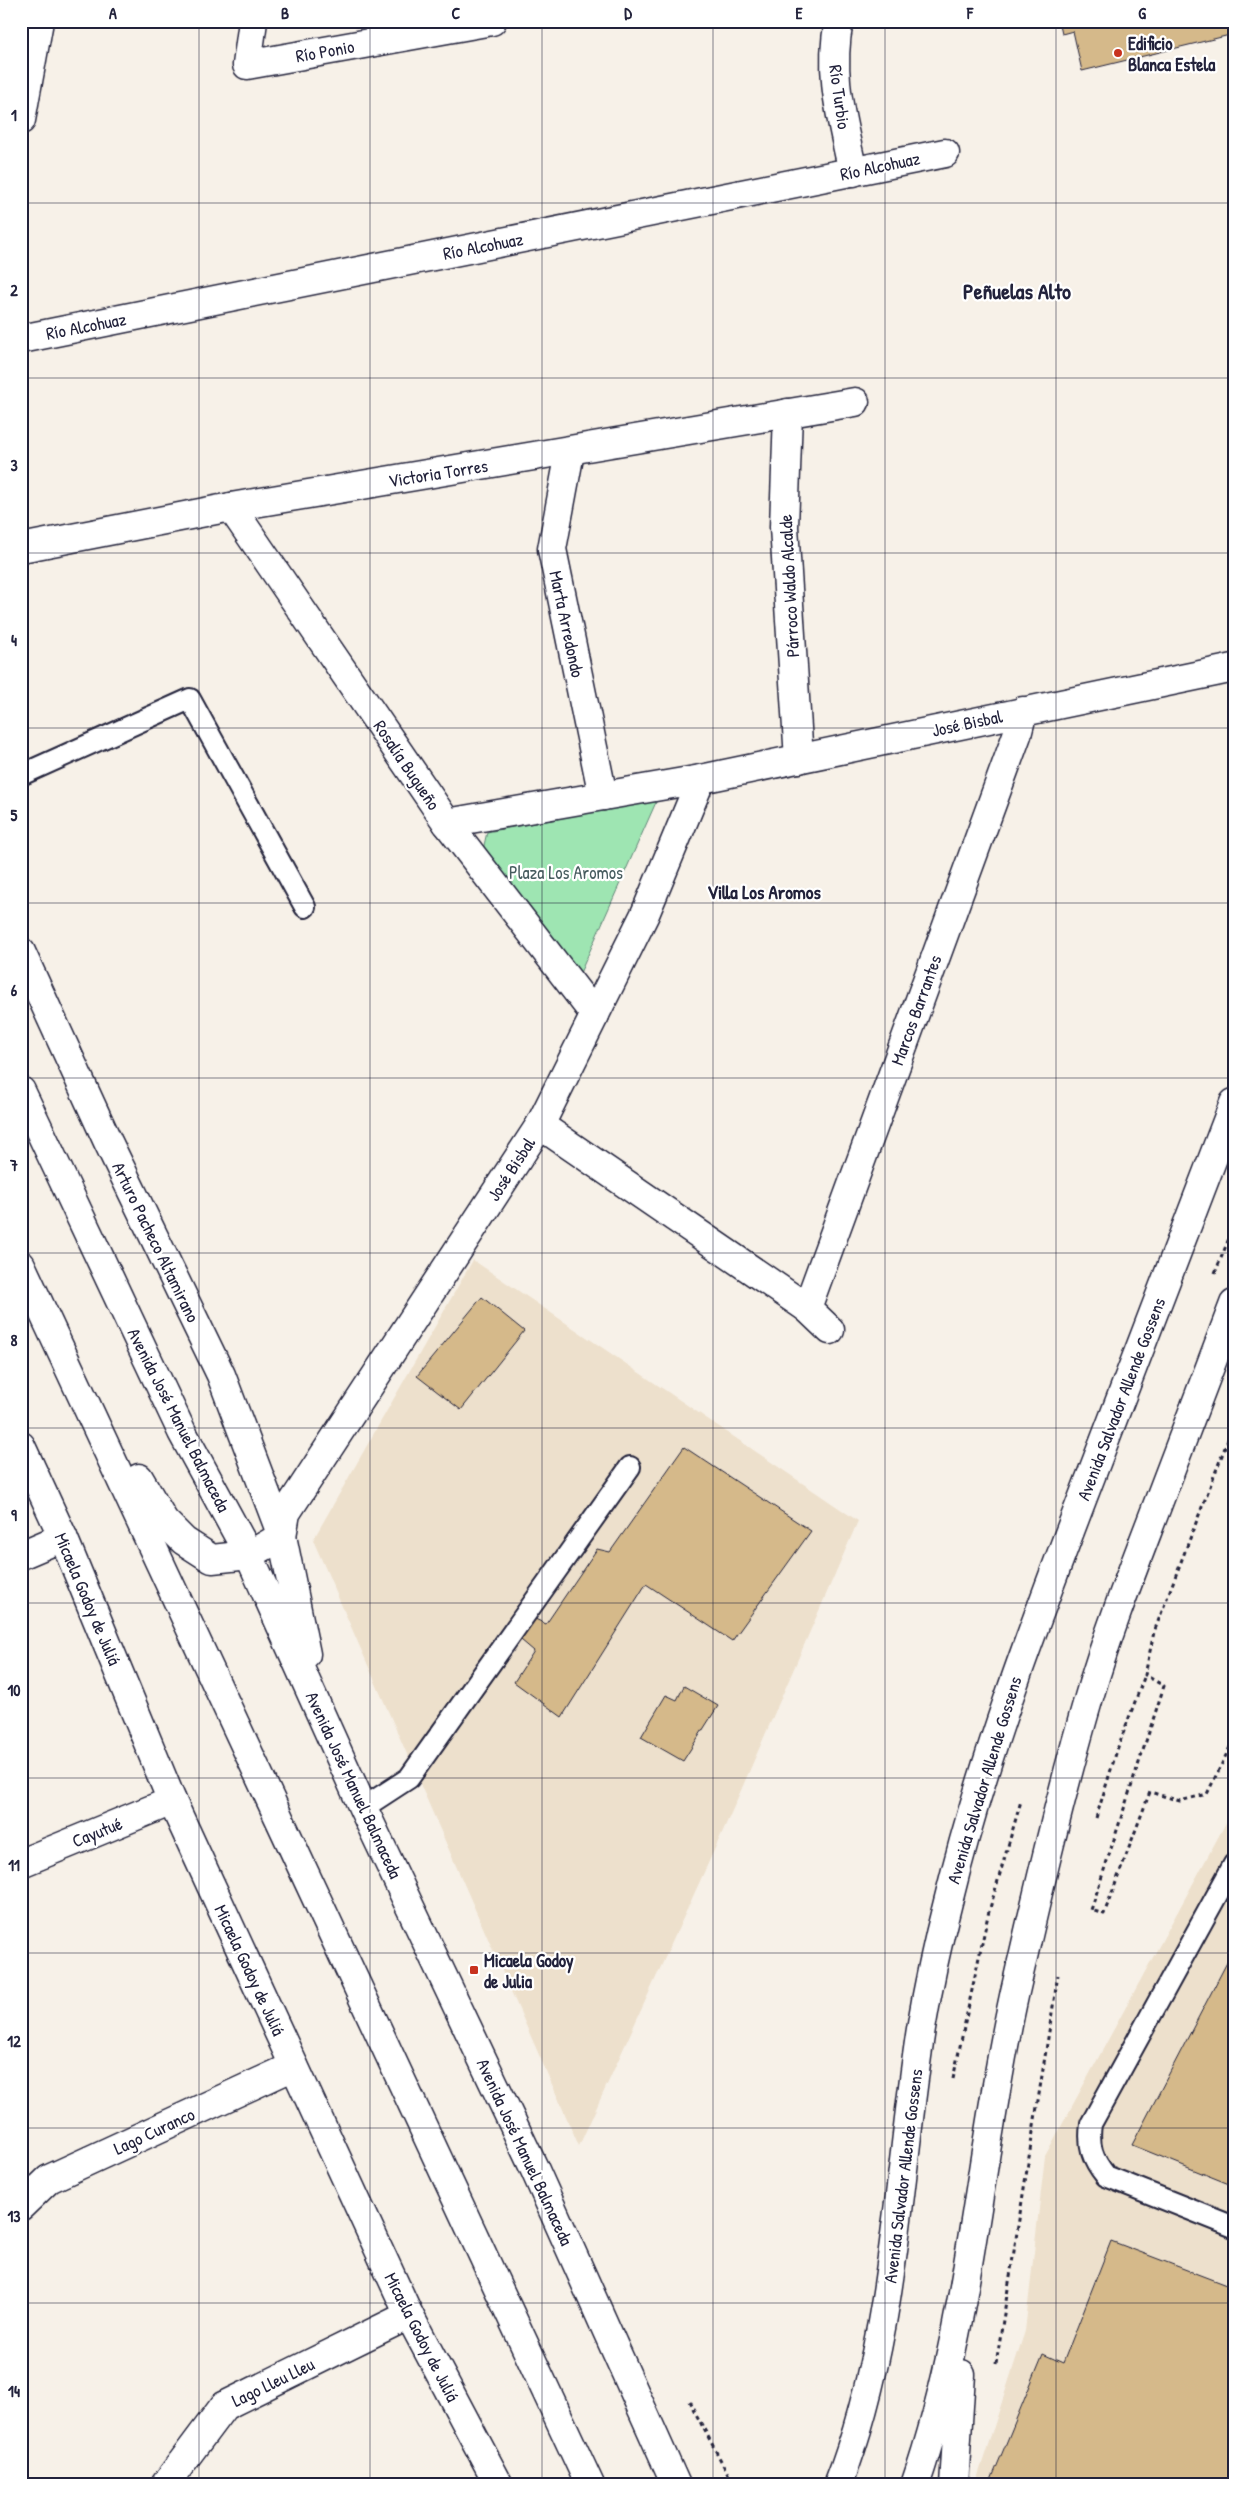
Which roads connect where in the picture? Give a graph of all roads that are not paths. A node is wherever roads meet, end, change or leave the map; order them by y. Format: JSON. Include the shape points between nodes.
{"nodes":[{"id":1,"x":38,"y":21,"type":"edge"},
{"id":2,"x":253,"y":21,"type":"edge"},
{"id":3,"x":492,"y":21,"type":"edge"},
{"id":4,"x":839,"y":21,"type":"edge"},
{"id":5,"x":428,"y":27,"type":"edge"},
{"id":6,"x":21,"y":120,"type":"edge"},
{"id":7,"x":945,"y":153,"type":"dead end"},
{"id":8,"x":853,"y":172,"type":"junction"},
{"id":9,"x":21,"y":339,"type":"edge"},
{"id":10,"x":855,"y":402,"type":"dead end"},
{"id":11,"x":788,"y":413,"type":"junction"},
{"id":12,"x":570,"y":452,"type":"junction"},
{"id":13,"x":231,"y":507,"type":"junction"},
{"id":14,"x":21,"y":548,"type":"edge"},
{"id":15,"x":1234,"y":668,"type":"edge"},
{"id":16,"x":1023,"y":711,"type":"junction"},
{"id":17,"x":799,"y":759,"type":"junction"},
{"id":18,"x":21,"y":775,"type":"edge"},
{"id":19,"x":701,"y":779,"type":"junction"},
{"id":20,"x":603,"y":796,"type":"junction"},
{"id":21,"x":448,"y":823,"type":"junction"},
{"id":22,"x":305,"y":907,"type":"dead end"},
{"id":23,"x":21,"y":952,"type":"edge"},
{"id":24,"x":595,"y":1015,"type":"junction"},
{"id":25,"x":21,"y":1091,"type":"edge"},
{"id":26,"x":1234,"y":1103,"type":"edge"},
{"id":27,"x":540,"y":1125,"type":"junction"},
{"id":28,"x":21,"y":1265,"type":"edge"},
{"id":29,"x":1234,"y":1304,"type":"edge"},
{"id":30,"x":807,"y":1308,"type":"junction"},
{"id":31,"x":830,"y":1330,"type":"dead end"},
{"id":32,"x":93,"y":1418,"type":"junction"},
{"id":33,"x":21,"y":1446,"type":"edge"},
{"id":34,"x":630,"y":1468,"type":"dead end"},
{"id":35,"x":62,"y":1536,"type":"junction"},
{"id":36,"x":282,"y":1536,"type":"junction"},
{"id":37,"x":21,"y":1555,"type":"edge"},
{"id":38,"x":249,"y":1555,"type":"junction"},
{"id":39,"x":316,"y":1705,"type":"junction"},
{"id":40,"x":172,"y":1801,"type":"junction"},
{"id":41,"x":363,"y":1808,"type":"junction"},
{"id":42,"x":21,"y":1863,"type":"edge"},
{"id":43,"x":1234,"y":1864,"type":"edge"},
{"id":44,"x":294,"y":2066,"type":"junction"},
{"id":45,"x":21,"y":2206,"type":"edge"},
{"id":46,"x":1234,"y":2227,"type":"edge"},
{"id":47,"x":963,"y":2290,"type":"junction"},
{"id":48,"x":410,"y":2315,"type":"junction"},
{"id":49,"x":165,"y":2485,"type":"edge"},
{"id":50,"x":500,"y":2485,"type":"edge"},
{"id":51,"x":590,"y":2485,"type":"edge"},
{"id":52,"x":676,"y":2485,"type":"edge"},
{"id":53,"x":838,"y":2485,"type":"edge"},
{"id":54,"x":915,"y":2485,"type":"edge"},
{"id":55,"x":954,"y":2485,"type":"edge"}],
"edges":[{"from":1,"to":6,"type":"street"},
{"from":2,"to":5,"type":"street","name":"Río Ponio","via":[[248,65]]},
{"from":3,"to":5,"type":"street","name":"Río Ponio"},
{"from":4,"to":8,"type":"street","name":"Río Turbio","via":[[833,62],[835,87]]},
{"from":7,"to":8,"type":"street","name":"Río Alcohuaz"},
{"from":8,"to":9,"type":"street","name":"Río Alcohuaz"},
{"from":10,"to":11,"type":"street","name":"Victoria Torres"},
{"from":11,"to":12,"type":"street","name":"Victoria Torres"},
{"from":11,"to":17,"type":"street","name":"Párroco Waldo Alcalde","via":[[784,527]]},
{"from":12,"to":13,"type":"street","name":"Victoria Torres"},
{"from":12,"to":20,"type":"street","name":"Marta Arredondo","via":[[552,550]]},
{"from":13,"to":14,"type":"street","name":"Victoria Torres"},
{"from":13,"to":21,"type":"street","name":"Rosalía Bugueño"},
{"from":15,"to":16,"type":"street","name":"José Bisbal"},
{"from":16,"to":17,"type":"street","name":"José Bisbal"},
{"from":16,"to":30,"type":"street","name":"Marcos Barrantes","via":[[1017,735]]},
{"from":17,"to":19,"type":"street","name":"José Bisbal"},
{"from":18,"to":22,"type":"lane","via":[[190,699]]},
{"from":19,"to":20,"type":"street","name":"José Bisbal"},
{"from":19,"to":24,"type":"street","name":"José Bisbal","via":[[645,914]]},
{"from":20,"to":21,"type":"street","name":"José Bisbal"},
{"from":21,"to":24,"type":"street","name":"Rosalía Bugueño"},
{"from":23,"to":36,"type":"street","name":"Arturo Pacheco Altamirano","via":[[108,1142],[221,1375]]},
{"from":24,"to":27,"type":"street","name":"José Bisbal"},
{"from":25,"to":38,"type":"street","name":"Avenida José Manuel Balmaceda","via":[[182,1432]]},
{"from":26,"to":53,"type":"street","name":"Avenida Salvador Allende Gossens","via":[[1039,1612],[990,1754],[961,1851],[936,1949],[921,2030],[897,2229],[880,2336]]},
{"from":27,"to":30,"type":"street"},
{"from":27,"to":36,"type":"street","name":"José Bisbal","via":[[286,1513]]},
{"from":28,"to":32,"type":"street"},
{"from":29,"to":47,"type":"street","via":[[1122,1599],[1089,1696],[1039,1886],[1001,2055]]},
{"from":30,"to":31,"type":"street"},
{"from":32,"to":38,"type":"street","via":[[124,1454],[164,1521],[184,1541],[212,1559]]},
{"from":32,"to":51,"type":"street"},
{"from":33,"to":35,"type":"street","name":"Micaela Godoy de Juliá"},
{"from":34,"to":41,"type":"lane","via":[[409,1778]]},
{"from":35,"to":37,"type":"street"},
{"from":35,"to":40,"type":"street","name":"Micaela Godoy de Juliá"},
{"from":36,"to":38,"type":"street"},
{"from":36,"to":39,"type":"street"},
{"from":38,"to":39,"type":"street","name":"Avenida José Manuel Balmaceda"},
{"from":39,"to":41,"type":"street","name":"Avenida José Manuel Balmaceda"},
{"from":40,"to":42,"type":"street","name":"Cayutué"},
{"from":40,"to":44,"type":"street","name":"Micaela Godoy de Juliá"},
{"from":41,"to":52,"type":"street","name":"Avenida José Manuel Balmaceda","via":[[534,2168]]},
{"from":43,"to":46,"type":"lane","via":[[1091,2124],[1089,2138],[1091,2152],[1106,2176]]},
{"from":44,"to":45,"type":"street","name":"Lago Curanco","via":[[49,2180]]},
{"from":44,"to":48,"type":"street","name":"Micaela Godoy de Juliá"},
{"from":47,"to":54,"type":"street","via":[[945,2386]]},
{"from":47,"to":55,"type":"street","via":[[964,2340]]},
{"from":48,"to":49,"type":"street","name":"Lago Lleu Lleu","via":[[224,2406]]},
{"from":48,"to":50,"type":"street","name":"Micaela Godoy de Juliá"}]}
